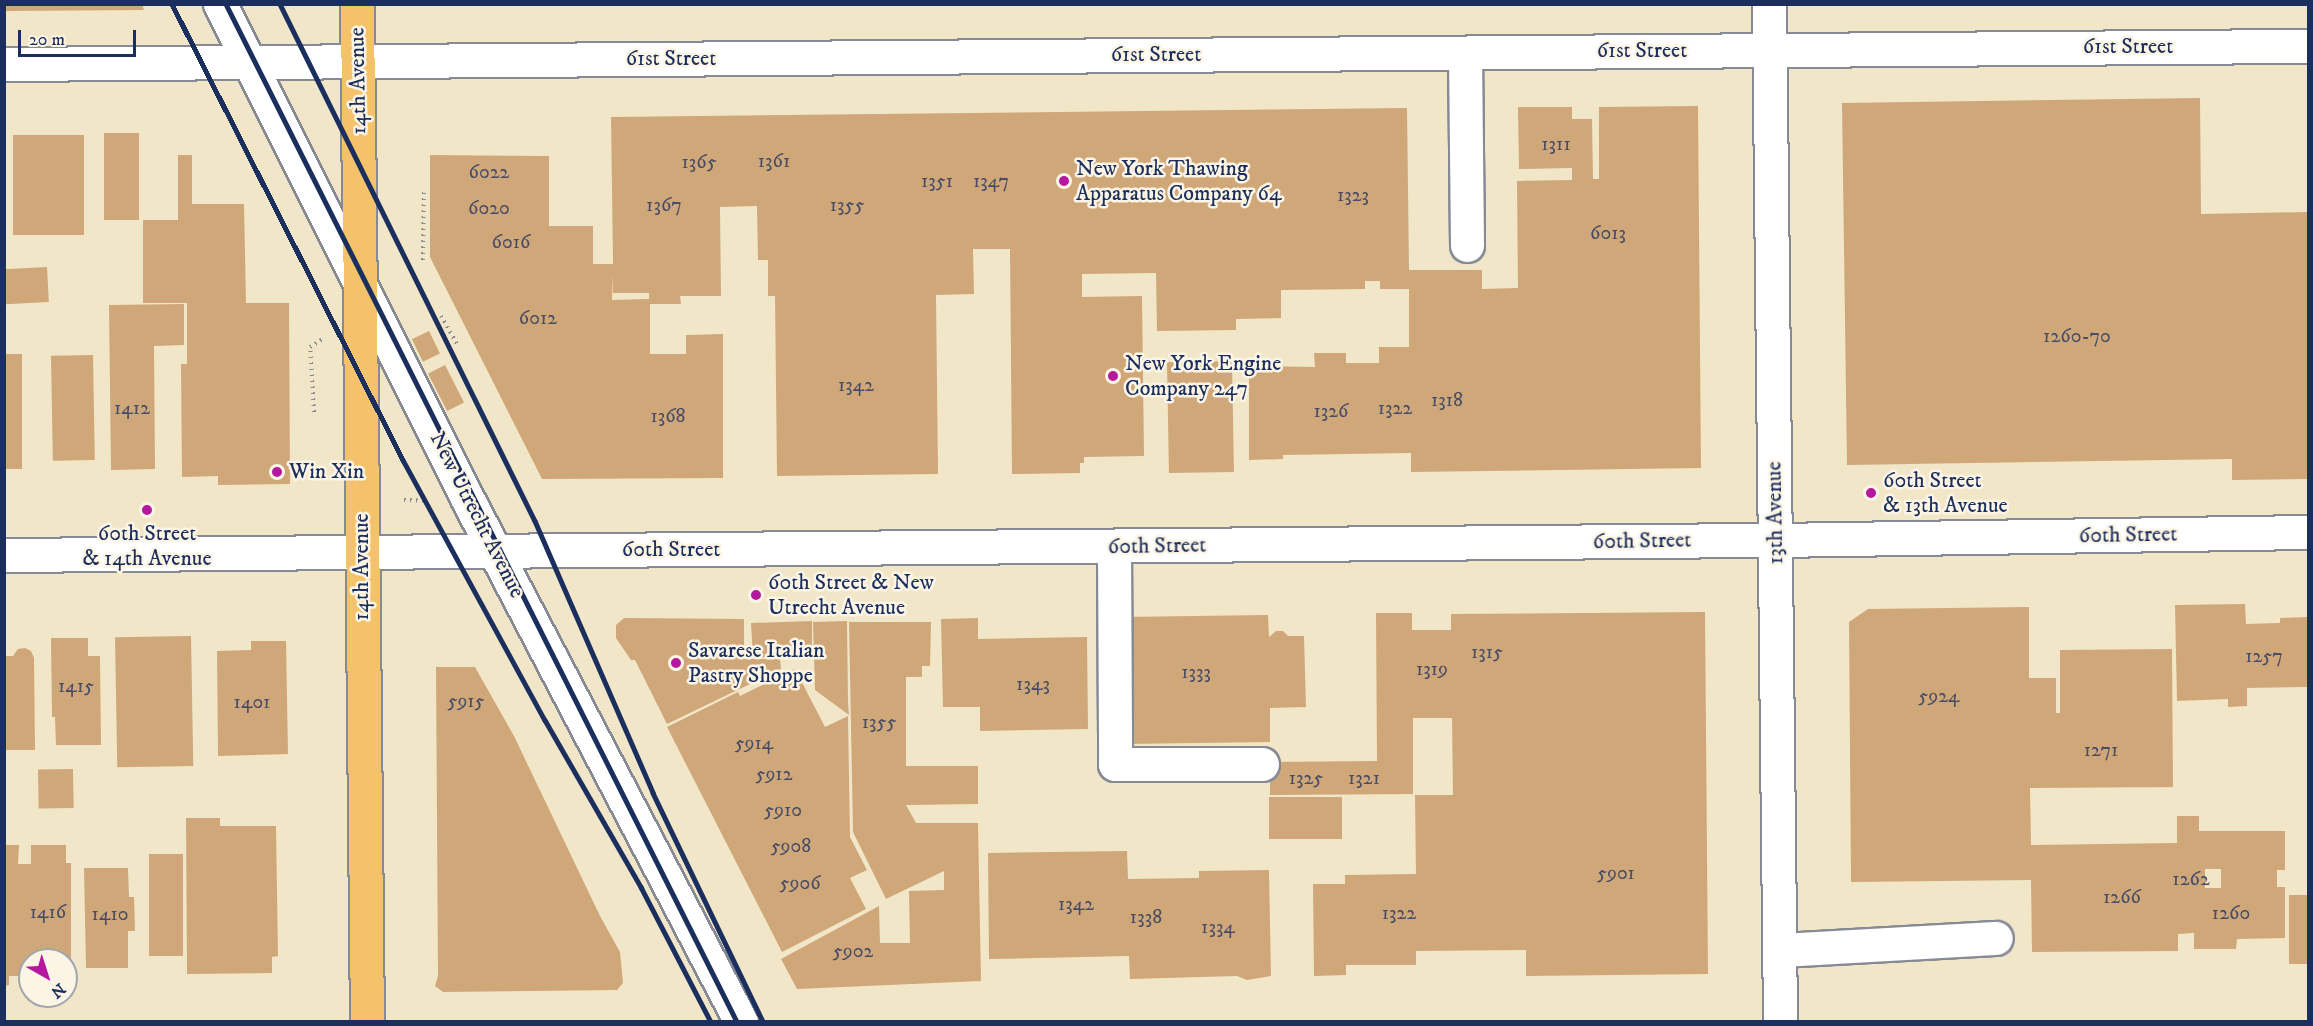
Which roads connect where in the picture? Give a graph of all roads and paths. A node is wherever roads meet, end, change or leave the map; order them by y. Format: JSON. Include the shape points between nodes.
{"nodes":[{"id":1,"x":220,"y":4,"type":"edge"},
{"id":2,"x":357,"y":4,"type":"edge"},
{"id":3,"x":1769,"y":4,"type":"edge"},
{"id":4,"x":2308,"y":46,"type":"edge"},
{"id":5,"x":1769,"y":50,"type":"junction"},
{"id":6,"x":1465,"y":53,"type":"junction"},
{"id":7,"x":249,"y":62,"type":"junction"},
{"id":8,"x":358,"y":62,"type":"junction"},
{"id":9,"x":4,"y":64,"type":"edge"},
{"id":10,"x":424,"y":189,"type":"dead end"},
{"id":11,"x":1467,"y":245,"type":"dead end"},
{"id":12,"x":423,"y":260,"type":"dead end"},
{"id":13,"x":360,"y":282,"type":"junction"},
{"id":14,"x":441,"y":316,"type":"dead end"},
{"id":15,"x":328,"y":337,"type":"dead end"},
{"id":16,"x":458,"y":345,"type":"dead end"},
{"id":17,"x":314,"y":412,"type":"dead end"},
{"id":18,"x":2308,"y":532,"type":"edge"},
{"id":19,"x":1775,"y":540,"type":"junction"},
{"id":20,"x":1114,"y":546,"type":"junction"},
{"id":21,"x":495,"y":550,"type":"junction"},
{"id":22,"x":362,"y":551,"type":"junction"},
{"id":23,"x":4,"y":555,"type":"edge"},
{"id":24,"x":1262,"y":764,"type":"dead end"},
{"id":25,"x":1996,"y":938,"type":"dead end"},
{"id":26,"x":1780,"y":950,"type":"junction"},
{"id":27,"x":367,"y":1022,"type":"edge"},
{"id":28,"x":741,"y":1022,"type":"edge"},
{"id":29,"x":1780,"y":1022,"type":"edge"}],
"edges":[{"from":1,"to":7,"type":"street","name":"New Utrecht Avenue"},
{"from":2,"to":8,"type":"main road","name":"14th Avenue"},
{"from":3,"to":5,"type":"street","name":"13th Avenue"},
{"from":4,"to":5,"type":"street","name":"61st Street"},
{"from":5,"to":6,"type":"street","name":"61st Street"},
{"from":5,"to":19,"type":"street","name":"13th Avenue"},
{"from":6,"to":8,"type":"street","name":"61st Street"},
{"from":6,"to":11,"type":"street"},
{"from":7,"to":8,"type":"street","name":"61st Street"},
{"from":7,"to":9,"type":"street","name":"61st Street"},
{"from":7,"to":13,"type":"street","name":"New Utrecht Avenue"},
{"from":8,"to":13,"type":"main road","name":"14th Avenue"},
{"from":10,"to":12,"type":"path"},
{"from":13,"to":21,"type":"street","name":"New Utrecht Avenue"},
{"from":13,"to":22,"type":"main road","name":"14th Avenue"},
{"from":14,"to":16,"type":"path"},
{"from":15,"to":17,"type":"path","via":[[310,347]]},
{"from":18,"to":19,"type":"street","name":"60th Street"},
{"from":19,"to":20,"type":"street","name":"60th Street"},
{"from":19,"to":26,"type":"street","name":"13th Avenue"},
{"from":20,"to":21,"type":"street","name":"60th Street"},
{"from":20,"to":24,"type":"street","via":[[1115,764]]},
{"from":21,"to":22,"type":"street","name":"60th Street"},
{"from":21,"to":28,"type":"street","name":"New Utrecht Avenue"},
{"from":22,"to":23,"type":"street","name":"60th Street"},
{"from":22,"to":27,"type":"main road","name":"14th Avenue"},
{"from":25,"to":26,"type":"street"},
{"from":26,"to":29,"type":"street","name":"13th Avenue"}]}
